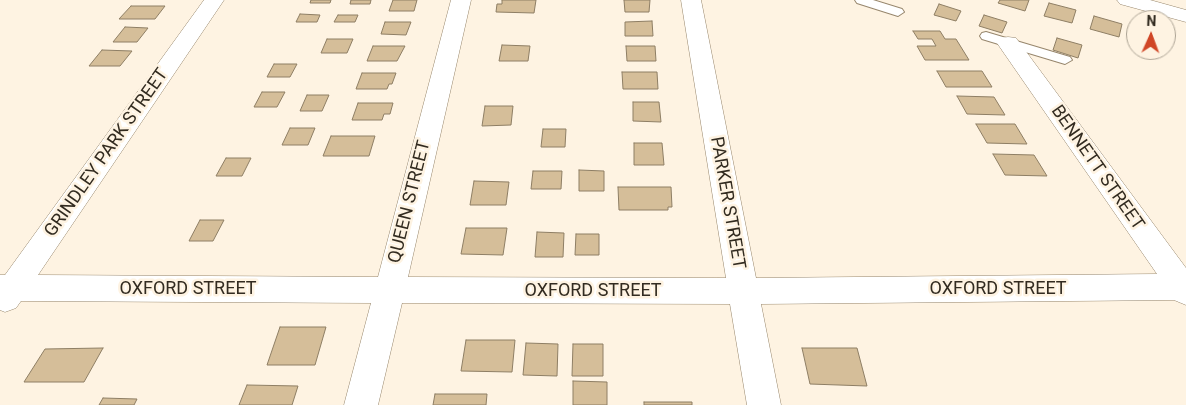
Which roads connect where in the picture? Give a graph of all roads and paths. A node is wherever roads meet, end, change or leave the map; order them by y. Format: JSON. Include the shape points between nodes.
{"nodes":[{"id":1,"x":214,"y":0,"type":"edge"},
{"id":2,"x":461,"y":0,"type":"edge"},
{"id":3,"x":691,"y":0,"type":"edge"},
{"id":4,"x":861,"y":0,"type":"edge"},
{"id":5,"x":1127,"y":0,"type":"edge"},
{"id":6,"x":898,"y":12,"type":"dead end"},
{"id":7,"x":1186,"y":16,"type":"edge"},
{"id":8,"x":997,"y":39,"type":"joint"},
{"id":9,"x":1065,"y":60,"type":"dead end"},
{"id":10,"x":1185,"y":289,"type":"edge"},
{"id":11,"x":389,"y":290,"type":"junction"},
{"id":12,"x":743,"y":290,"type":"junction"},
{"id":13,"x":4,"y":294,"type":"edge"},
{"id":14,"x":360,"y":405,"type":"edge"},
{"id":15,"x":764,"y":405,"type":"edge"}],
"edges":[{"from":1,"to":13,"type":"street","name":"GRINDLEY PARK STREET"},
{"from":2,"to":11,"type":"street","name":"QUEEN STREET"},
{"from":3,"to":12,"type":"street","name":"PARKER STREET"},
{"from":4,"to":6,"type":"lane"},
{"from":5,"to":7,"type":"street"},
{"from":8,"to":9,"type":"lane"},
{"from":8,"to":10,"type":"street","name":"BENNETT STREET"},
{"from":10,"to":12,"type":"street","name":"OXFORD STREET"},
{"from":11,"to":12,"type":"street","name":"OXFORD STREET"},
{"from":11,"to":13,"type":"street","name":"OXFORD STREET"},
{"from":11,"to":14,"type":"street","name":"QUEEN STREET"},
{"from":12,"to":15,"type":"street","name":"PARKER STREET"}]}
